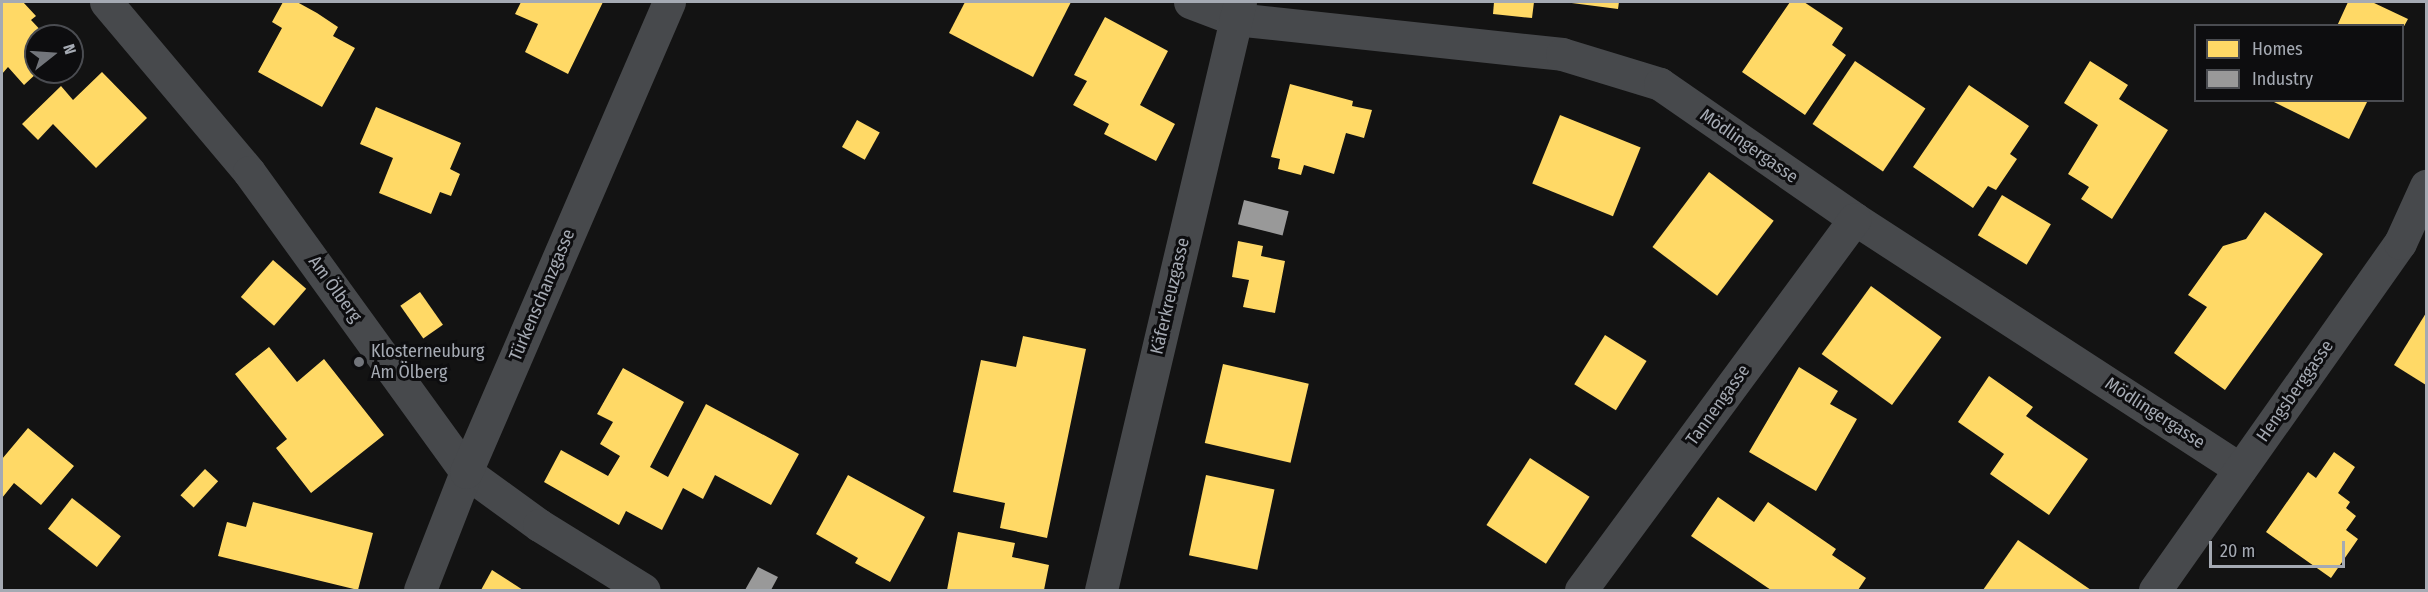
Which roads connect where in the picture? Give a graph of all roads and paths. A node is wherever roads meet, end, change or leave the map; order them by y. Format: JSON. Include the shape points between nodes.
{"nodes":[{"id":1,"x":106,"y":2,"type":"edge"},
{"id":2,"x":669,"y":2,"type":"edge"},
{"id":3,"x":1190,"y":2,"type":"edge"},
{"id":4,"x":1238,"y":10,"type":"edge"},
{"id":5,"x":2427,"y":186,"type":"edge"},
{"id":6,"x":1855,"y":219,"type":"junction"},
{"id":7,"x":2240,"y":469,"type":"junction"},
{"id":8,"x":466,"y":472,"type":"junction"},
{"id":9,"x":420,"y":591,"type":"edge"},
{"id":10,"x":644,"y":591,"type":"edge"},
{"id":11,"x":1101,"y":591,"type":"edge"},
{"id":12,"x":1581,"y":591,"type":"edge"},
{"id":13,"x":2155,"y":591,"type":"edge"}],
"edges":[{"from":1,"to":8,"type":"street","name":"Am Ölberg","via":[[249,172]]},
{"from":2,"to":8,"type":"street","name":"Türkenschanzgasse"},
{"from":3,"to":4,"type":"street","name":"Mödlingergasse"},
{"from":4,"to":6,"type":"street","name":"Mödlingergasse","via":[[1562,54],[1660,84]]},
{"from":4,"to":11,"type":"street","name":"Käferkreuzgasse"},
{"from":5,"to":7,"type":"street","name":"Hengsberggasse","via":[[2400,243]]},
{"from":6,"to":7,"type":"street","name":"Mödlingergasse"},
{"from":6,"to":12,"type":"street","name":"Tannengasse"},
{"from":7,"to":13,"type":"street","name":"Hengsberggasse"},
{"from":8,"to":9,"type":"street","name":"Türkenschanzgasse"},
{"from":8,"to":10,"type":"street","name":"Am Ölberg","via":[[530,520]]}]}
